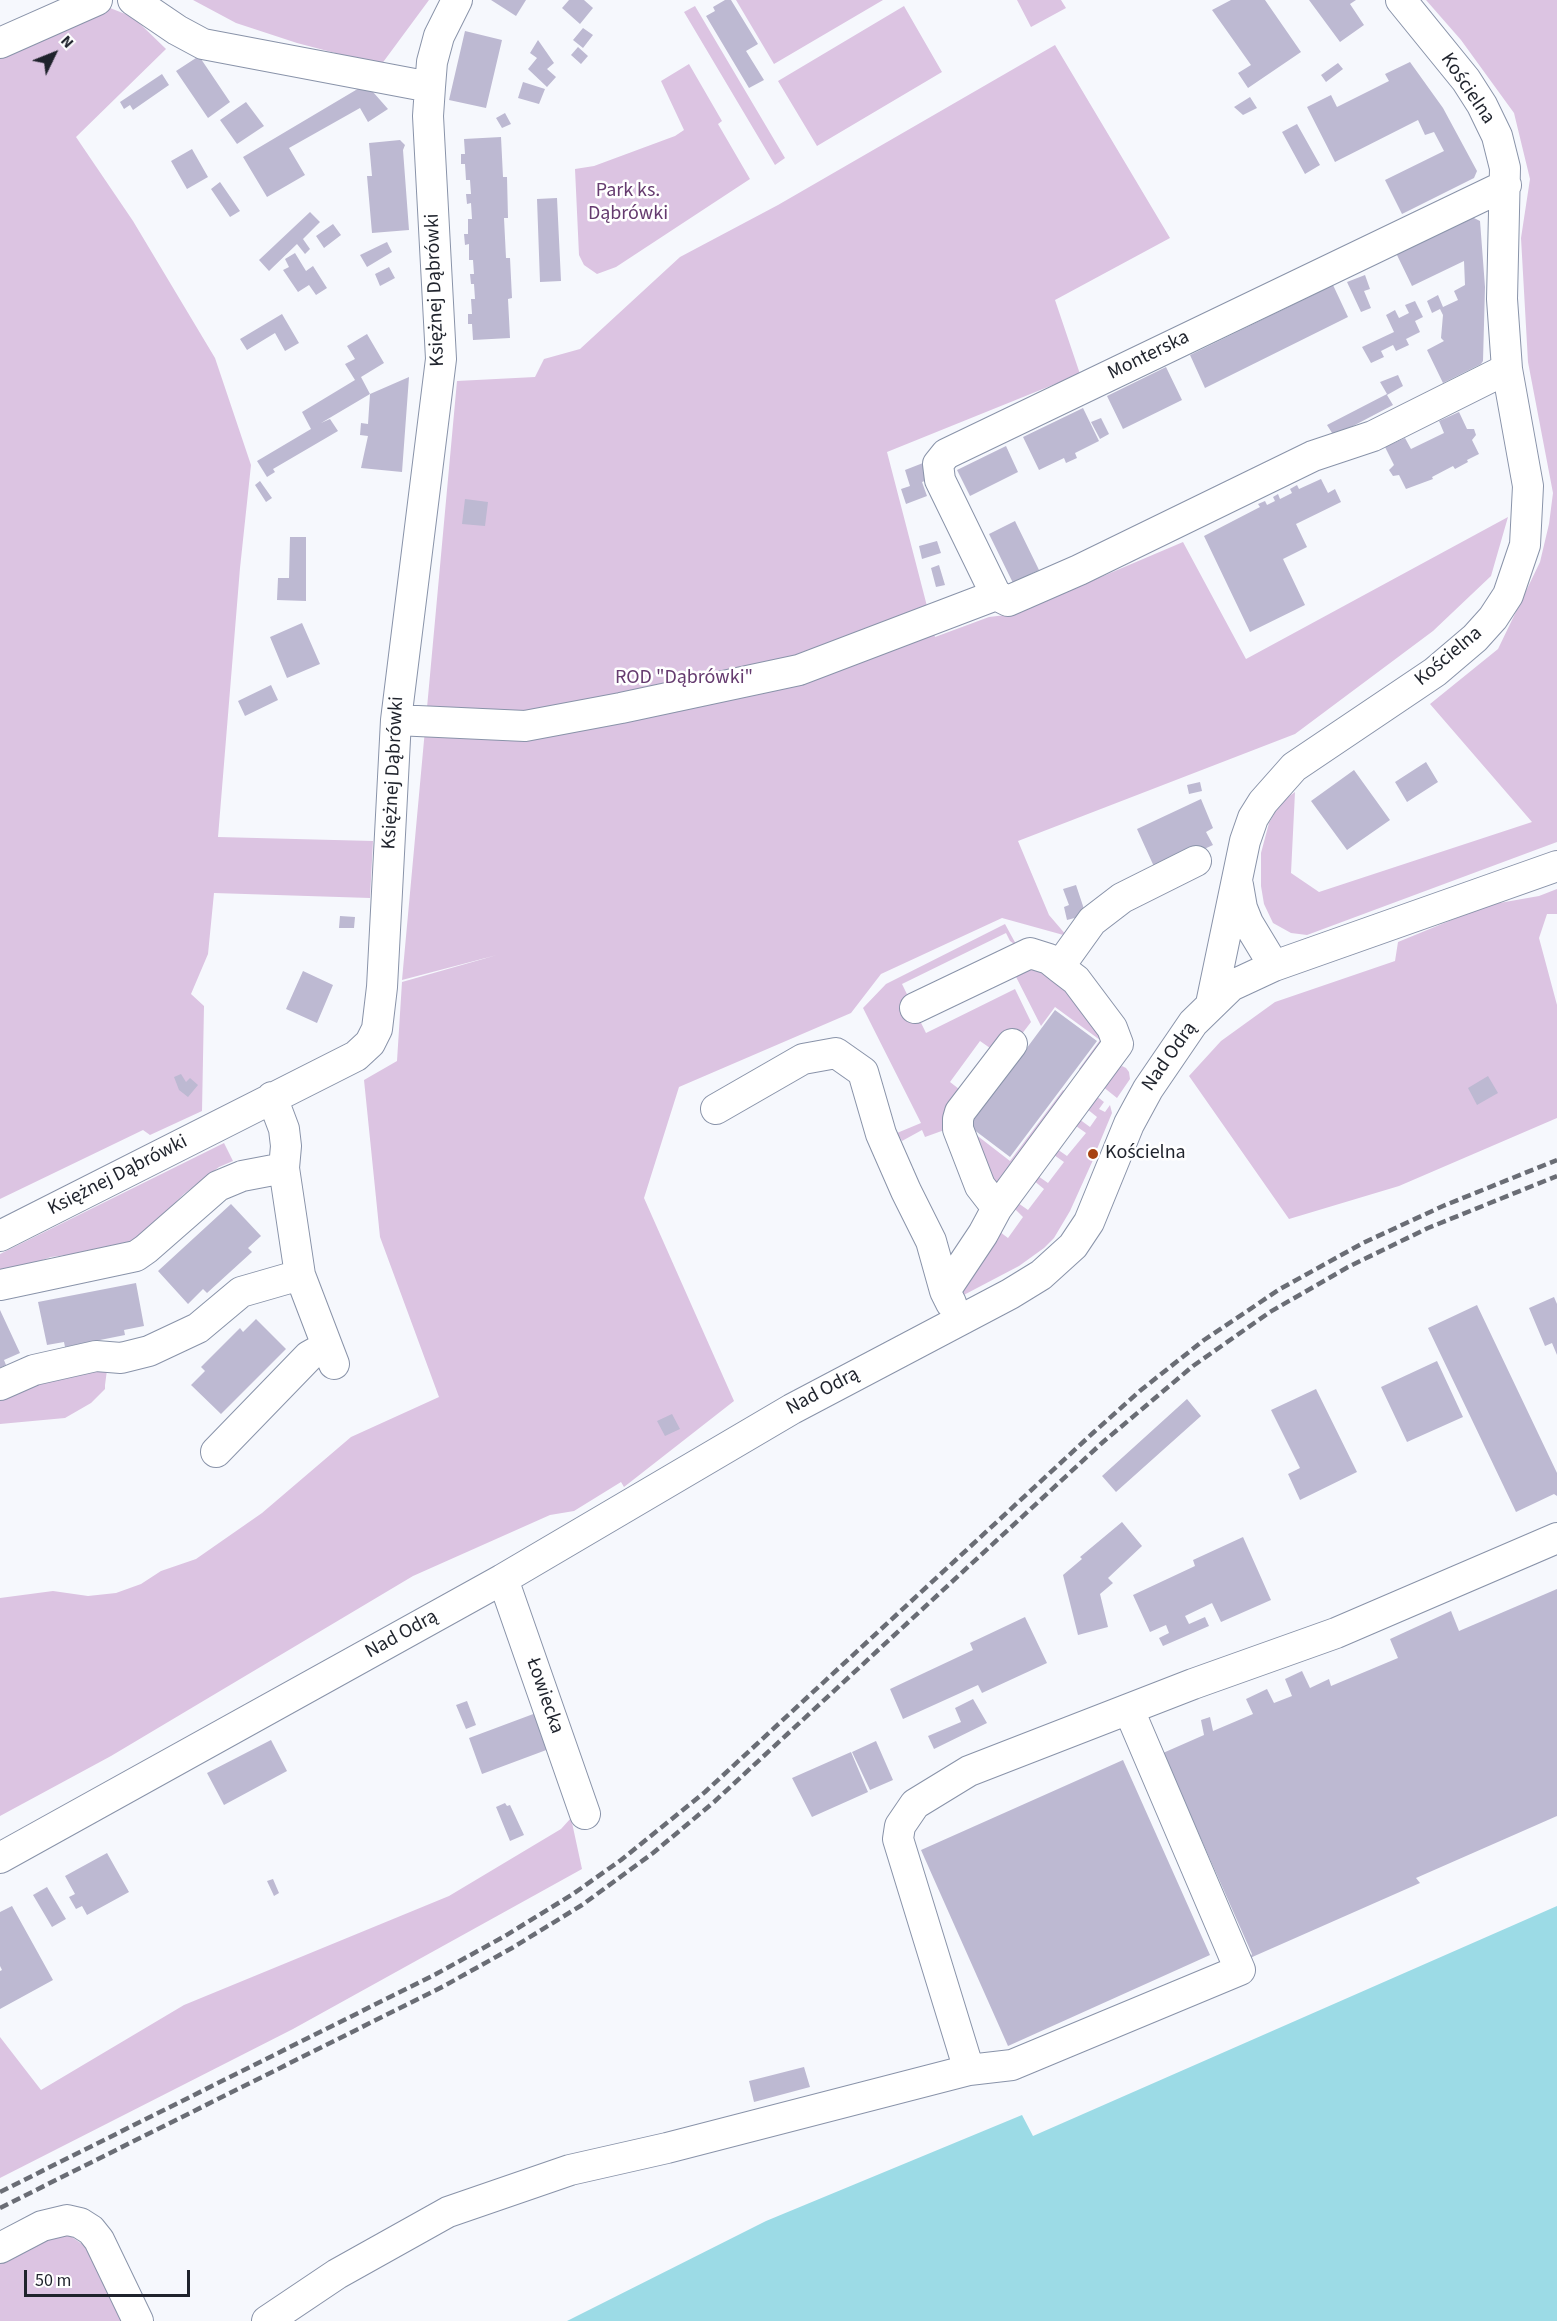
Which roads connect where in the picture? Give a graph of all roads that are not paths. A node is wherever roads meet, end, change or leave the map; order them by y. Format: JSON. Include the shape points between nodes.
{"nodes":[{"id":1,"x":97,"y":0,"type":"edge"},
{"id":2,"x":133,"y":0,"type":"edge"},
{"id":3,"x":457,"y":0,"type":"edge"},
{"id":4,"x":1401,"y":0,"type":"edge"},
{"id":5,"x":0,"y":43,"type":"edge"},
{"id":6,"x":430,"y":87,"type":"junction"},
{"id":7,"x":1506,"y":185,"type":"junction"},
{"id":8,"x":1508,"y":369,"type":"junction"},
{"id":9,"x":1002,"y":598,"type":"junction"},
{"id":10,"x":396,"y":720,"type":"junction"},
{"id":11,"x":1196,"y":861,"type":"dead end"},
{"id":12,"x":1557,"y":866,"type":"edge"},
{"id":13,"x":1238,"y":878,"type":"junction"},
{"id":14,"x":1274,"y":966,"type":"junction"},
{"id":15,"x":1059,"y":967,"type":"junction"},
{"id":16,"x":1211,"y":1004,"type":"junction"},
{"id":17,"x":915,"y":1008,"type":"dead end"},
{"id":18,"x":1012,"y":1044,"type":"dead end"},
{"id":19,"x":1118,"y":1044,"type":"junction"},
{"id":20,"x":1157,"y":1075,"type":"junction"},
{"id":21,"x":272,"y":1097,"type":"junction"},
{"id":22,"x":716,"y":1109,"type":"dead end"},
{"id":23,"x":284,"y":1168,"type":"junction"},
{"id":24,"x":997,"y":1208,"type":"junction"},
{"id":25,"x":0,"y":1236,"type":"edge"},
{"id":26,"x":300,"y":1275,"type":"junction"},
{"id":27,"x":0,"y":1285,"type":"edge"},
{"id":28,"x":945,"y":1291,"type":"junction"},
{"id":29,"x":960,"y":1321,"type":"junction"},
{"id":30,"x":0,"y":1385,"type":"edge"},
{"id":31,"x":216,"y":1452,"type":"dead end"},
{"id":32,"x":1557,"y":1538,"type":"edge"},
{"id":33,"x":503,"y":1578,"type":"junction"},
{"id":34,"x":1129,"y":1710,"type":"junction"},
{"id":35,"x":585,"y":1814,"type":"dead end"},
{"id":36,"x":0,"y":1858,"type":"edge"},
{"id":37,"x":969,"y":2070,"type":"junction"},
{"id":38,"x":0,"y":2248,"type":"edge"},
{"id":39,"x":138,"y":2321,"type":"edge"},
{"id":40,"x":267,"y":2321,"type":"edge"}],
"edges":[{"from":1,"to":5,"type":"street"},
{"from":2,"to":6,"type":"street","via":[[203,44]]},
{"from":3,"to":6,"type":"street","name":"Księżnej Dąbrówki","via":[[439,36]]},
{"from":4,"to":7,"type":"street","name":"Kościelna","via":[[1482,105],[1497,136]]},
{"from":6,"to":10,"type":"street","name":"Księżnej Dąbrówki","via":[[428,116],[441,359]]},
{"from":7,"to":8,"type":"street","name":"Kościelna","via":[[1502,299]]},
{"from":7,"to":9,"type":"street","name":"Monterska","via":[[946,454],[938,464],[940,480]]},
{"from":8,"to":9,"type":"street","via":[[1373,436],[1313,456],[1079,570]]},
{"from":8,"to":13,"type":"street","name":"Kościelna","via":[[1525,460],[1528,514],[1525,545],[1508,595],[1493,618],[1454,657],[1280,780],[1253,818]]},
{"from":9,"to":10,"type":"street","via":[[799,670],[621,708],[525,726]]},
{"from":10,"to":21,"type":"street","name":"Księżnej Dąbrówki","via":[[377,1029],[370,1043],[356,1056]]},
{"from":11,"to":15,"type":"street","via":[[1122,898],[1092,921]]},
{"from":12,"to":14,"type":"street","name":"Nad Odrą"},
{"from":13,"to":14,"type":"street","name":"Kościelna","via":[[1245,915]]},
{"from":13,"to":16,"type":"street","name":"Kościelna"},
{"from":14,"to":16,"type":"street","name":"Nad Odrą","via":[[1231,986]]},
{"from":15,"to":17,"type":"street","via":[[1030,953]]},
{"from":15,"to":19,"type":"street","via":[[1076,980],[1112,1028]]},
{"from":16,"to":20,"type":"street","name":"Nad Odrą","via":[[1185,1032]]},
{"from":18,"to":24,"type":"street","via":[[957,1119],[980,1186]]},
{"from":19,"to":20,"type":"street"},
{"from":19,"to":24,"type":"street"},
{"from":20,"to":29,"type":"street","name":"Nad Odrą","via":[[1129,1124],[1089,1222],[1073,1246],[1032,1281]]},
{"from":21,"to":23,"type":"street","via":[[284,1129]]},
{"from":21,"to":25,"type":"street","name":"Księżnej Dąbrówki"},
{"from":22,"to":28,"type":"street","via":[[803,1059],[836,1053],[863,1072],[881,1134],[931,1241]]},
{"from":23,"to":26,"type":"street"},
{"from":23,"to":27,"type":"street","via":[[242,1176],[218,1186],[136,1256]]},
{"from":24,"to":28,"type":"street"},
{"from":26,"to":30,"type":"street","via":[[241,1292],[198,1328],[149,1351],[122,1358],[96,1356],[34,1370]]},
{"from":26,"to":31,"type":"street","via":[[331,1355],[309,1356]]},
{"from":28,"to":29,"type":"street"},
{"from":29,"to":33,"type":"street","name":"Nad Odrą","via":[[792,1409]]},
{"from":32,"to":34,"type":"street","via":[[1336,1633]]},
{"from":33,"to":35,"type":"street","name":"Łowiecka"},
{"from":33,"to":36,"type":"street","name":"Nad Odrą"},
{"from":34,"to":37,"type":"street","via":[[969,1771],[915,1804],[900,1826],[898,1839]]},
{"from":34,"to":37,"type":"street","via":[[1240,1970],[1012,2065]]},
{"from":37,"to":40,"type":"street","via":[[570,2170],[448,2212],[337,2274]]},
{"from":38,"to":39,"type":"street","via":[[48,2224],[68,2220],[80,2223],[99,2240]]}]}
